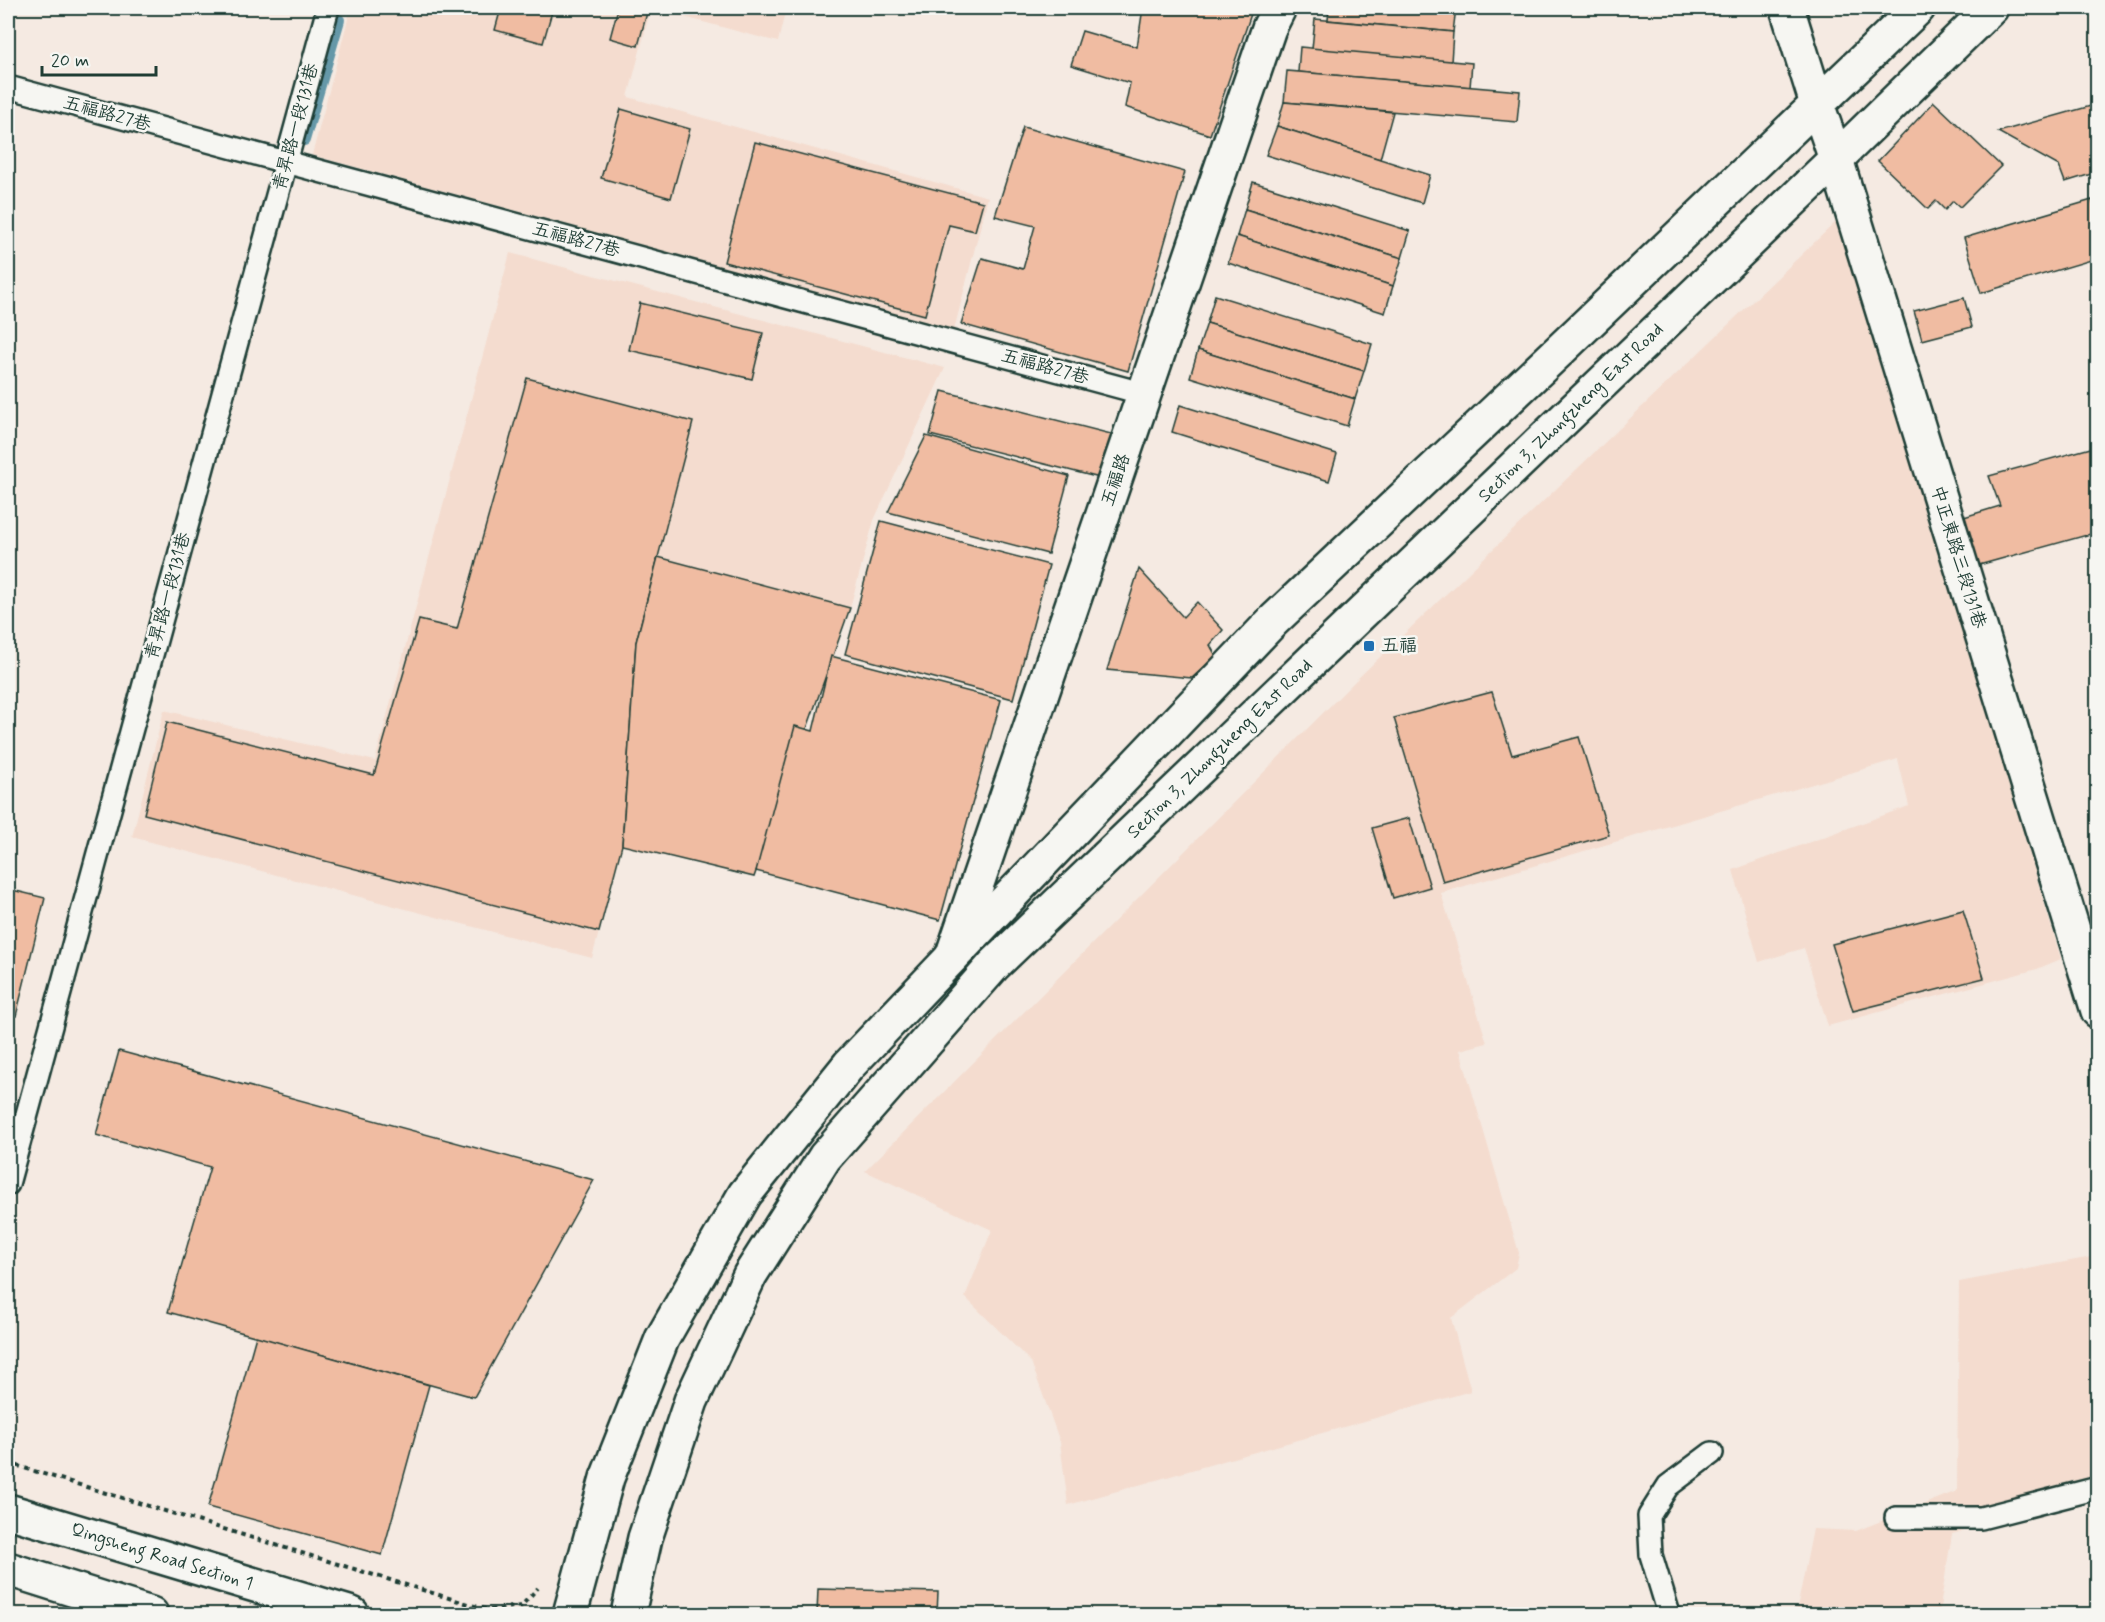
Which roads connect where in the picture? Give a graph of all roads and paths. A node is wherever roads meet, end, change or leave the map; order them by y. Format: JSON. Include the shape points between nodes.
{"nodes":[{"id":1,"x":328,"y":8,"type":"edge"},
{"id":2,"x":1279,"y":8,"type":"edge"},
{"id":3,"x":1787,"y":8,"type":"edge"},
{"id":4,"x":1918,"y":8,"type":"edge"},
{"id":5,"x":1991,"y":8,"type":"edge"},
{"id":6,"x":8,"y":87,"type":"edge"},
{"id":7,"x":1817,"y":104,"type":"junction"},
{"id":8,"x":1836,"y":159,"type":"junction"},
{"id":9,"x":287,"y":162,"type":"junction"},
{"id":10,"x":1145,"y":394,"type":"junction"},
{"id":11,"x":953,"y":954,"type":"junction"},
{"id":12,"x":2097,"y":1011,"type":"edge"},
{"id":13,"x":8,"y":1184,"type":"edge"},
{"id":14,"x":1712,"y":1453,"type":"dead end"},
{"id":15,"x":8,"y":1463,"type":"edge"},
{"id":16,"x":2097,"y":1488,"type":"edge"},
{"id":17,"x":8,"y":1511,"type":"edge"},
{"id":18,"x":1896,"y":1518,"type":"dead end"},
{"id":19,"x":8,"y":1569,"type":"edge"},
{"id":20,"x":543,"y":1582,"type":"dead end"},
{"id":21,"x":151,"y":1614,"type":"edge"},
{"id":22,"x":352,"y":1614,"type":"edge"},
{"id":23,"x":570,"y":1614,"type":"edge"},
{"id":24,"x":628,"y":1614,"type":"edge"},
{"id":25,"x":1669,"y":1614,"type":"edge"}],
"edges":[{"from":1,"to":9,"type":"lane","name":"青昇路一段131巷"},
{"from":2,"to":10,"type":"main road","name":"五福路"},
{"from":3,"to":7,"type":"main road","name":"中正東路三段131巷"},
{"from":4,"to":7,"type":"main road"},
{"from":5,"to":8,"type":"main road","name":"Section 3, Zhongzheng East Road"},
{"from":6,"to":9,"type":"lane","name":"五福路27巷"},
{"from":7,"to":8,"type":"main road","name":"中正東路三段131巷"},
{"from":7,"to":11,"type":"main road","via":[[1272,621]]},
{"from":8,"to":12,"type":"main road","name":"中正東路三段131巷"},
{"from":8,"to":24,"type":"main road","name":"Section 3, Zhongzheng East Road","via":[[994,965],[825,1157],[750,1275],[691,1401],[645,1538]]},
{"from":9,"to":10,"type":"lane","name":"五福路27巷"},
{"from":9,"to":13,"type":"lane","name":"青昇路一段131巷"},
{"from":10,"to":11,"type":"main road","name":"五福路"},
{"from":11,"to":23,"type":"main road","via":[[849,1065],[739,1204],[662,1338],[607,1478]]},
{"from":14,"to":25,"type":"lane","via":[[1668,1486],[1649,1516],[1651,1555]]},
{"from":15,"to":20,"type":"path","via":[[488,1610],[521,1606]]},
{"from":16,"to":18,"type":"lane","via":[[1980,1518]]},
{"from":17,"to":22,"type":"main road","name":"Qingsheng Road Section 1"},
{"from":19,"to":21,"type":"main road"}]}
